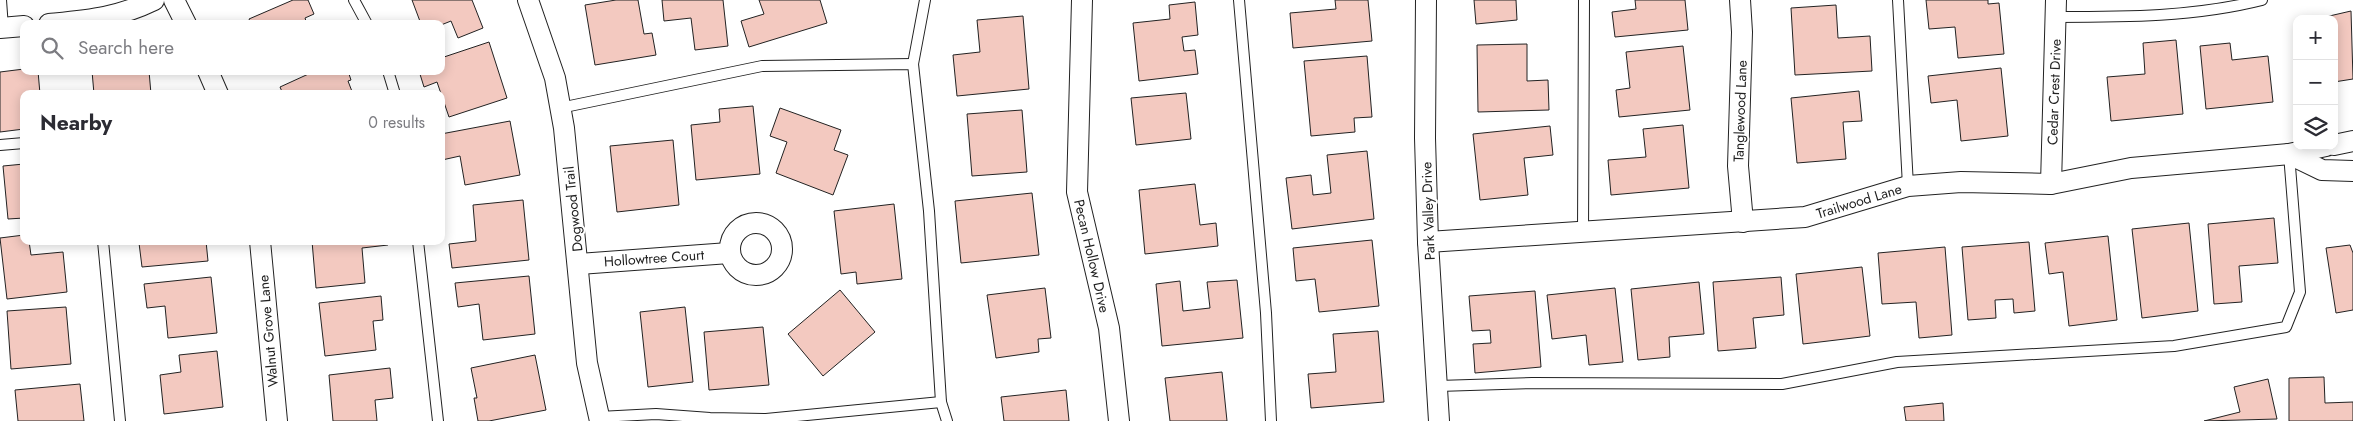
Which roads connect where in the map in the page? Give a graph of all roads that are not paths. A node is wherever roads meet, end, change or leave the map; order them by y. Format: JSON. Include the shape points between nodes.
{"nodes":[{"id":1,"x":1,"y":0,"type":"edge"},
{"id":2,"x":154,"y":0,"type":"edge"},
{"id":3,"x":174,"y":0,"type":"edge"},
{"id":4,"x":354,"y":0,"type":"edge"},
{"id":5,"x":528,"y":0,"type":"edge"},
{"id":6,"x":925,"y":0,"type":"edge"},
{"id":7,"x":1082,"y":0,"type":"edge"},
{"id":8,"x":1239,"y":0,"type":"edge"},
{"id":9,"x":1426,"y":0,"type":"edge"},
{"id":10,"x":1584,"y":0,"type":"edge"},
{"id":11,"x":1740,"y":0,"type":"edge"},
{"id":12,"x":1898,"y":0,"type":"edge"},
{"id":13,"x":2262,"y":0,"type":"edge"},
{"id":14,"x":2056,"y":9,"type":"edge"},
{"id":15,"x":86,"y":20,"type":"edge"},
{"id":16,"x":184,"y":20,"type":"edge"},
{"id":17,"x":365,"y":20,"type":"edge"},
{"id":18,"x":20,"y":26,"type":"edge"},
{"id":19,"x":2,"y":28,"type":"edge"},
{"id":20,"x":913,"y":64,"type":"junction"},
{"id":21,"x":210,"y":75,"type":"edge"},
{"id":22,"x":389,"y":75,"type":"edge"},
{"id":23,"x":216,"y":90,"type":"edge"},
{"id":24,"x":394,"y":90,"type":"edge"},
{"id":25,"x":560,"y":108,"type":"junction"},
{"id":26,"x":2353,"y":141,"type":"edge"},
{"id":27,"x":20,"y":143,"type":"edge"},
{"id":28,"x":0,"y":144,"type":"edge"},
{"id":29,"x":2338,"y":144,"type":"edge"},
{"id":30,"x":2307,"y":150,"type":"edge"},
{"id":31,"x":2288,"y":154,"type":"junction"},
{"id":32,"x":2353,"y":171,"type":"edge"},
{"id":33,"x":2051,"y":184,"type":"junction"},
{"id":34,"x":1908,"y":186,"type":"junction"},
{"id":35,"x":1743,"y":222,"type":"junction"},
{"id":36,"x":1583,"y":233,"type":"junction"},
{"id":37,"x":1428,"y":242,"type":"junction"},
{"id":38,"x":103,"y":245,"type":"edge"},
{"id":39,"x":260,"y":245,"type":"edge"},
{"id":40,"x":418,"y":245,"type":"edge"},
{"id":41,"x":729,"y":253,"type":"dead end"},
{"id":42,"x":579,"y":264,"type":"junction"},
{"id":43,"x":1438,"y":386,"type":"junction"},
{"id":44,"x":941,"y":402,"type":"junction"},
{"id":45,"x":600,"y":419,"type":"edge"},
{"id":46,"x":766,"y":420,"type":"edge"},
{"id":47,"x":120,"y":421,"type":"edge"},
{"id":48,"x":277,"y":421,"type":"edge"},
{"id":49,"x":438,"y":421,"type":"edge"},
{"id":50,"x":947,"y":421,"type":"edge"},
{"id":51,"x":1119,"y":421,"type":"edge"},
{"id":52,"x":1271,"y":421,"type":"edge"},
{"id":53,"x":1440,"y":421,"type":"edge"}],
"edges":[{"from":1,"to":19,"type":"lane"},
{"from":2,"to":15,"type":"street","via":[[128,12]]},
{"from":3,"to":16,"type":"street"},
{"from":4,"to":17,"type":"lane"},
{"from":5,"to":25,"type":"street","name":"Dogwood Trail","via":[[554,78]]},
{"from":6,"to":20,"type":"lane"},
{"from":7,"to":51,"type":"street","name":"Pecan Hollow Drive","via":[[1077,192],[1109,328]]},
{"from":8,"to":52,"type":"lane","via":[[1266,313]]},
{"from":9,"to":37,"type":"street","name":"Park Valley Drive"},
{"from":10,"to":36,"type":"lane"},
{"from":11,"to":35,"type":"street","name":"Tanglewood Lane","via":[[1738,166]]},
{"from":12,"to":34,"type":"lane"},
{"from":13,"to":14,"type":"lane","via":[[2231,8],[2150,17]]},
{"from":14,"to":33,"type":"street","name":"Cedar Crest Drive"},
{"from":18,"to":19,"type":"street"},
{"from":20,"to":25,"type":"lane","via":[[762,66]]},
{"from":20,"to":44,"type":"lane","via":[[929,211]]},
{"from":21,"to":23,"type":"street"},
{"from":22,"to":24,"type":"lane"},
{"from":25,"to":42,"type":"street","name":"Dogwood Trail"},
{"from":26,"to":29,"type":"street"},
{"from":27,"to":28,"type":"lane"},
{"from":30,"to":31,"type":"street","name":"Trailwood Lane"},
{"from":31,"to":32,"type":"street","via":[[2322,170]]},
{"from":31,"to":33,"type":"street","name":"Trailwood Lane","via":[[2131,168]]},
{"from":31,"to":43,"type":"lane","via":[[2300,292],[2286,328],[2174,346],[1896,362],[1782,384]]},
{"from":33,"to":34,"type":"street","name":"Trailwood Lane","via":[[1961,182]]},
{"from":34,"to":35,"type":"street","name":"Trailwood Lane","via":[[1806,217]]},
{"from":35,"to":36,"type":"street","name":"Trailwood Lane"},
{"from":36,"to":37,"type":"street","name":"Trailwood Lane"},
{"from":37,"to":43,"type":"street","name":"Park Valley Drive"},
{"from":38,"to":47,"type":"lane"},
{"from":39,"to":48,"type":"street","name":"Walnut Grove Lane"},
{"from":40,"to":49,"type":"lane"},
{"from":41,"to":42,"type":"street","name":"Hollowtree Court"},
{"from":42,"to":45,"type":"street","name":"Dogwood Trail","via":[[588,363]]},
{"from":43,"to":53,"type":"street","name":"Park Valley Drive"},
{"from":44,"to":46,"type":"lane"},
{"from":44,"to":50,"type":"lane"},
{"from":45,"to":46,"type":"lane","via":[[656,414]]}]}
